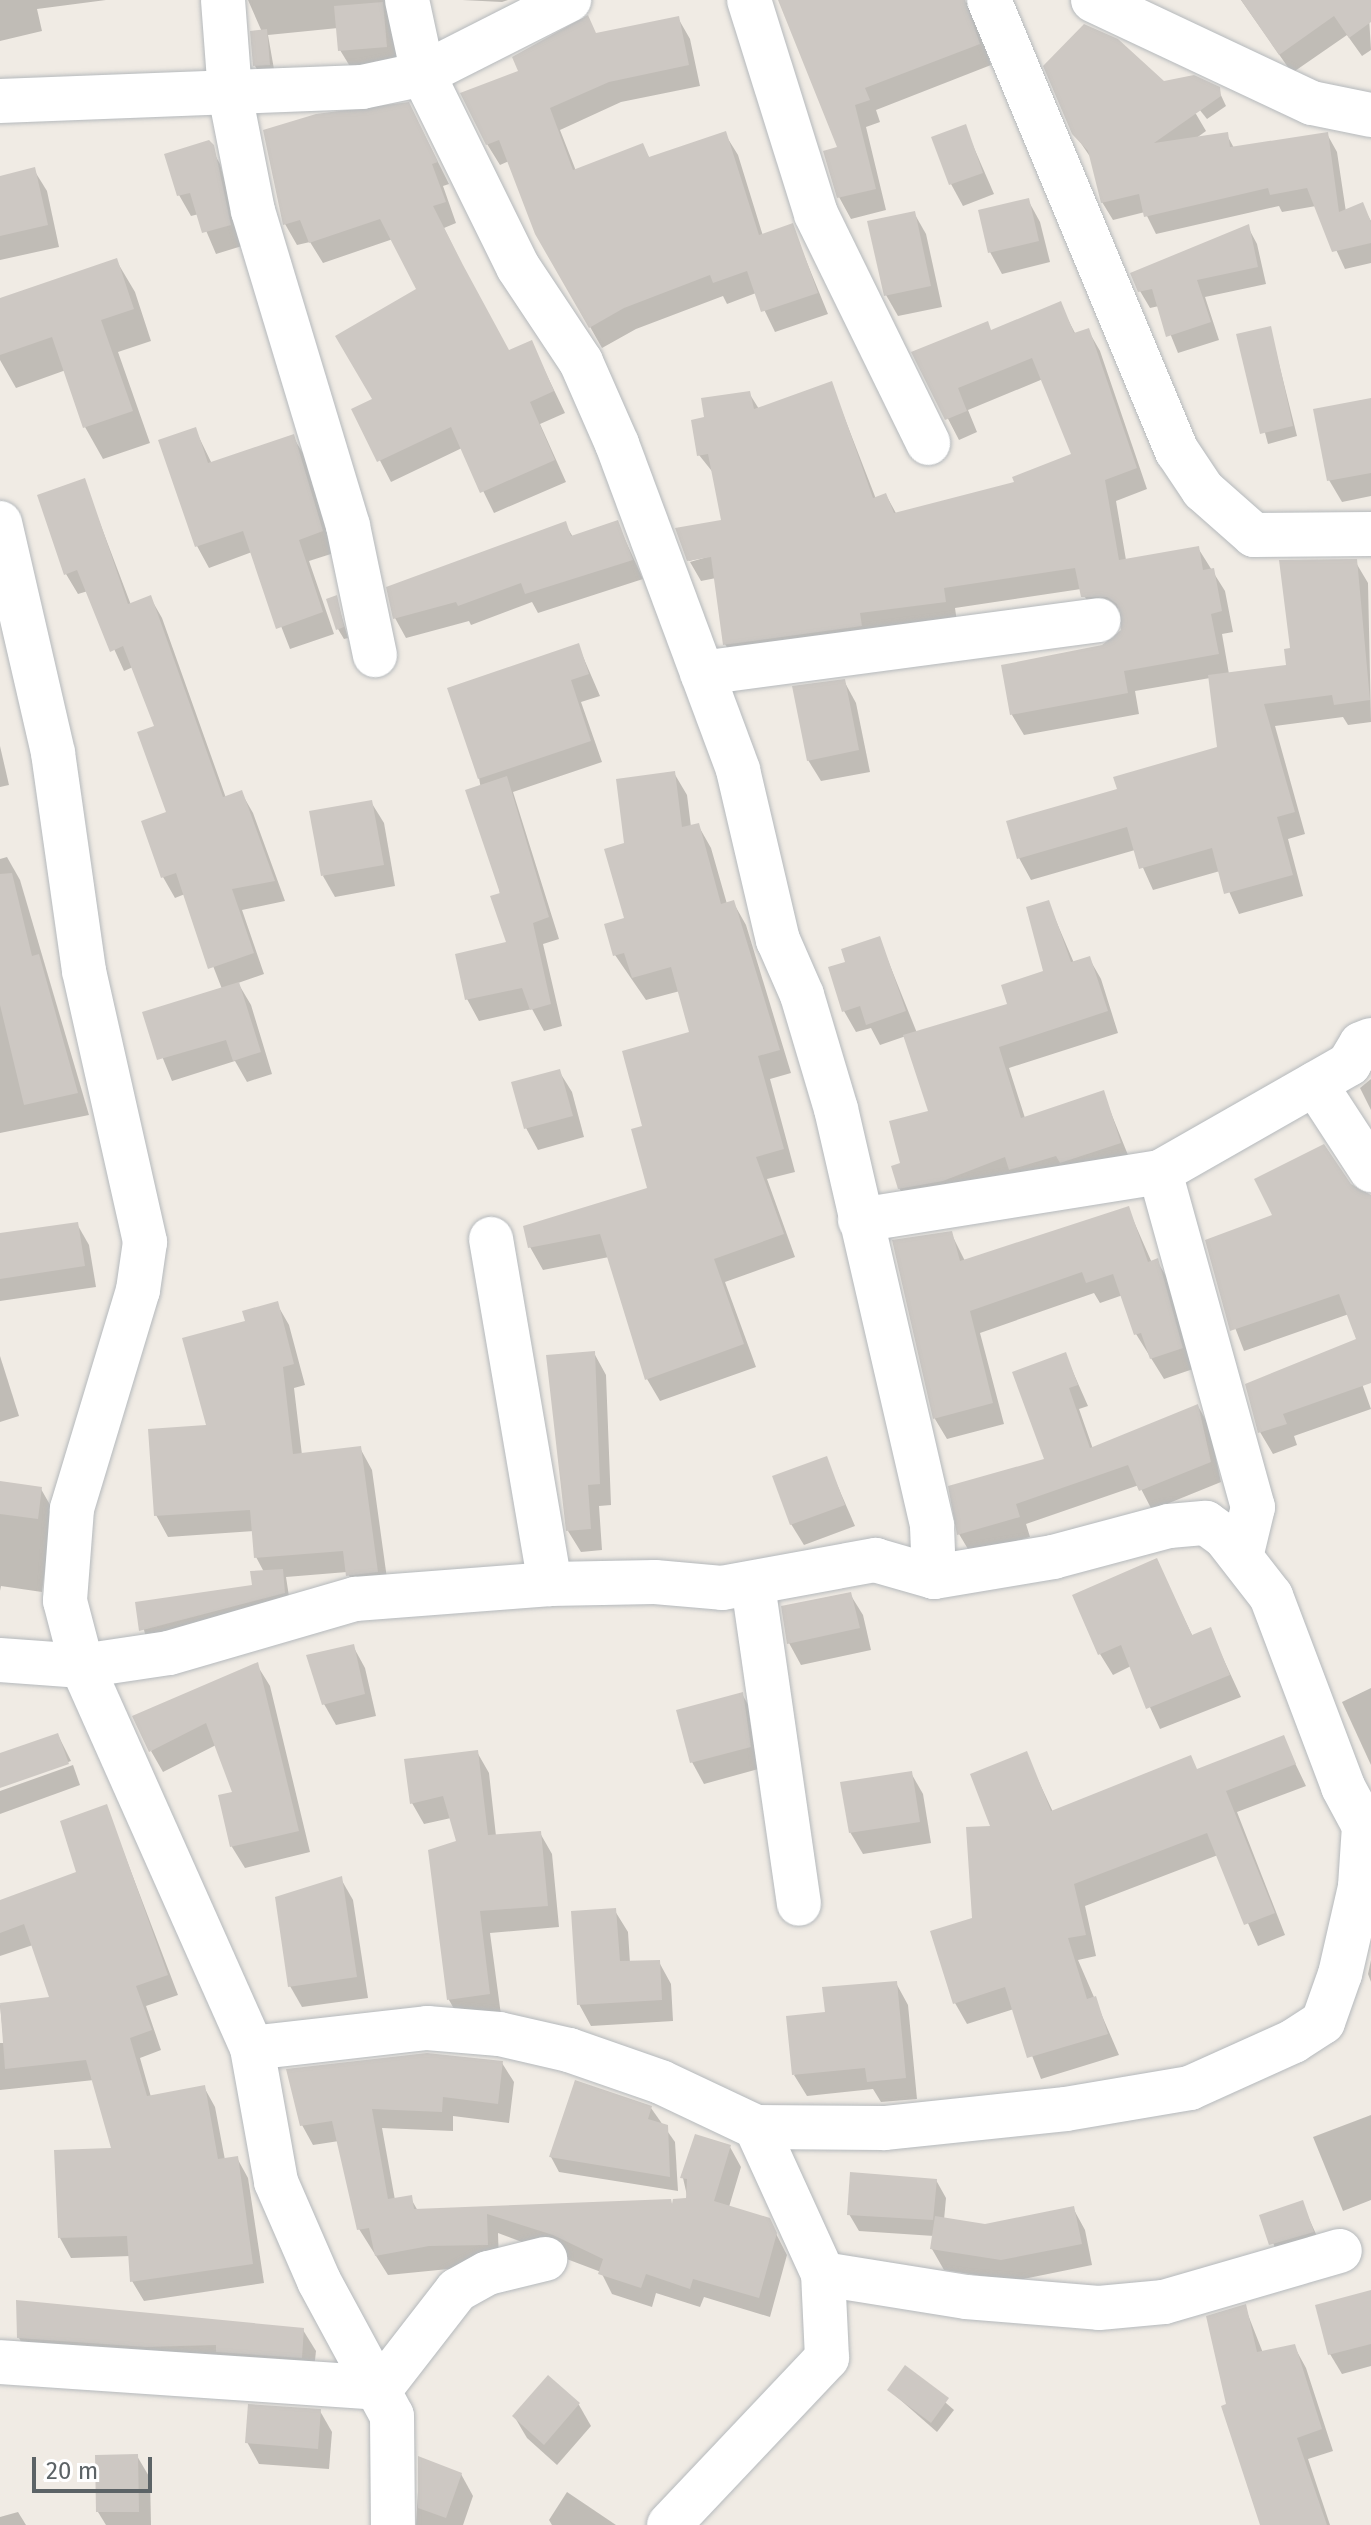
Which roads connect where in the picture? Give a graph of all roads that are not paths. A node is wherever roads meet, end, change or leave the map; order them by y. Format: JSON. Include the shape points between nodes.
{"nodes":[{"id":1,"x":223,"y":0,"type":"edge"},
{"id":2,"x":407,"y":0,"type":"edge"},
{"id":3,"x":569,"y":0,"type":"edge"},
{"id":4,"x":749,"y":0,"type":"edge"},
{"id":5,"x":989,"y":0,"type":"edge"},
{"id":6,"x":1093,"y":0,"type":"edge"},
{"id":7,"x":423,"y":74,"type":"junction"},
{"id":8,"x":230,"y":94,"type":"junction"},
{"id":9,"x":0,"y":101,"type":"edge"},
{"id":10,"x":1371,"y":115,"type":"edge"},
{"id":11,"x":928,"y":443,"type":"dead end"},
{"id":12,"x":0,"y":523,"type":"edge"},
{"id":13,"x":1371,"y":534,"type":"edge"},
{"id":14,"x":1098,"y":620,"type":"dead end"},
{"id":15,"x":375,"y":655,"type":"dead end"},
{"id":16,"x":702,"y":673,"type":"junction"},
{"id":17,"x":1371,"y":1040,"type":"edge"},
{"id":18,"x":1315,"y":1084,"type":"junction"},
{"id":19,"x":1371,"y":1170,"type":"edge"},
{"id":20,"x":1160,"y":1172,"type":"junction"},
{"id":21,"x":860,"y":1220,"type":"junction"},
{"id":22,"x":491,"y":1239,"type":"dead end"},
{"id":23,"x":1241,"y":1557,"type":"junction"},
{"id":24,"x":934,"y":1577,"type":"junction"},
{"id":25,"x":550,"y":1584,"type":"junction"},
{"id":26,"x":753,"y":1585,"type":"junction"},
{"id":27,"x":0,"y":1660,"type":"edge"},
{"id":28,"x":82,"y":1666,"type":"junction"},
{"id":29,"x":1368,"y":1825,"type":"edge"},
{"id":30,"x":799,"y":1904,"type":"dead end"},
{"id":31,"x":252,"y":2048,"type":"junction"},
{"id":32,"x":756,"y":2127,"type":"junction"},
{"id":33,"x":1340,"y":2251,"type":"dead end"},
{"id":34,"x":545,"y":2259,"type":"dead end"},
{"id":35,"x":823,"y":2274,"type":"junction"},
{"id":36,"x":0,"y":2362,"type":"edge"},
{"id":37,"x":381,"y":2388,"type":"junction"},
{"id":38,"x":393,"y":2525,"type":"edge"},
{"id":39,"x":669,"y":2525,"type":"edge"}],
"edges":[{"from":1,"to":8,"type":"street"},
{"from":2,"to":7,"type":"street"},
{"from":3,"to":7,"type":"street"},
{"from":4,"to":11,"type":"street","via":[[816,214]]},
{"from":5,"to":13,"type":"street","via":[[1177,451],[1203,490],[1254,535]]},
{"from":6,"to":10,"type":"street","via":[[1312,103]]},
{"from":7,"to":8,"type":"street","via":[[362,87]]},
{"from":7,"to":16,"type":"street","via":[[518,267],[581,362]]},
{"from":8,"to":9,"type":"street"},
{"from":8,"to":15,"type":"street","via":[[253,211],[348,526]]},
{"from":12,"to":28,"type":"street","via":[[53,753],[84,971],[145,1242],[138,1290],[72,1509],[65,1601]]},
{"from":14,"to":16,"type":"street"},
{"from":16,"to":21,"type":"street","via":[[738,770],[778,940],[802,995],[836,1109]]},
{"from":17,"to":18,"type":"street","via":[[1361,1044],[1349,1064]]},
{"from":18,"to":19,"type":"street"},
{"from":18,"to":20,"type":"street"},
{"from":20,"to":21,"type":"street"},
{"from":20,"to":23,"type":"street","via":[[1253,1507]]},
{"from":21,"to":24,"type":"street","via":[[932,1526]]},
{"from":22,"to":25,"type":"street"},
{"from":23,"to":24,"type":"street","via":[[1206,1523],[1169,1526],[1053,1557]]},
{"from":23,"to":29,"type":"street","via":[[1271,1596],[1343,1787]]},
{"from":24,"to":26,"type":"street","via":[[875,1560]]},
{"from":25,"to":26,"type":"street"},
{"from":25,"to":28,"type":"street","via":[[355,1599],[169,1653]]},
{"from":26,"to":30,"type":"street"},
{"from":27,"to":28,"type":"street"},
{"from":28,"to":31,"type":"street"},
{"from":29,"to":32,"type":"street","via":[[1360,1887],[1323,2022],[1252,2062],[1190,2088],[1066,2109],[884,2128]]},
{"from":31,"to":32,"type":"street","via":[[427,2028],[499,2034],[569,2050],[661,2082]]},
{"from":31,"to":37,"type":"street","via":[[276,2182],[319,2281]]},
{"from":32,"to":35,"type":"street"},
{"from":33,"to":35,"type":"street","via":[[1164,2302],[1099,2308],[966,2297]]},
{"from":34,"to":37,"type":"street","via":[[488,2273],[457,2290]]},
{"from":35,"to":39,"type":"street","via":[[827,2358]]},
{"from":36,"to":37,"type":"street"},
{"from":37,"to":38,"type":"street","via":[[392,2416]]}]}
